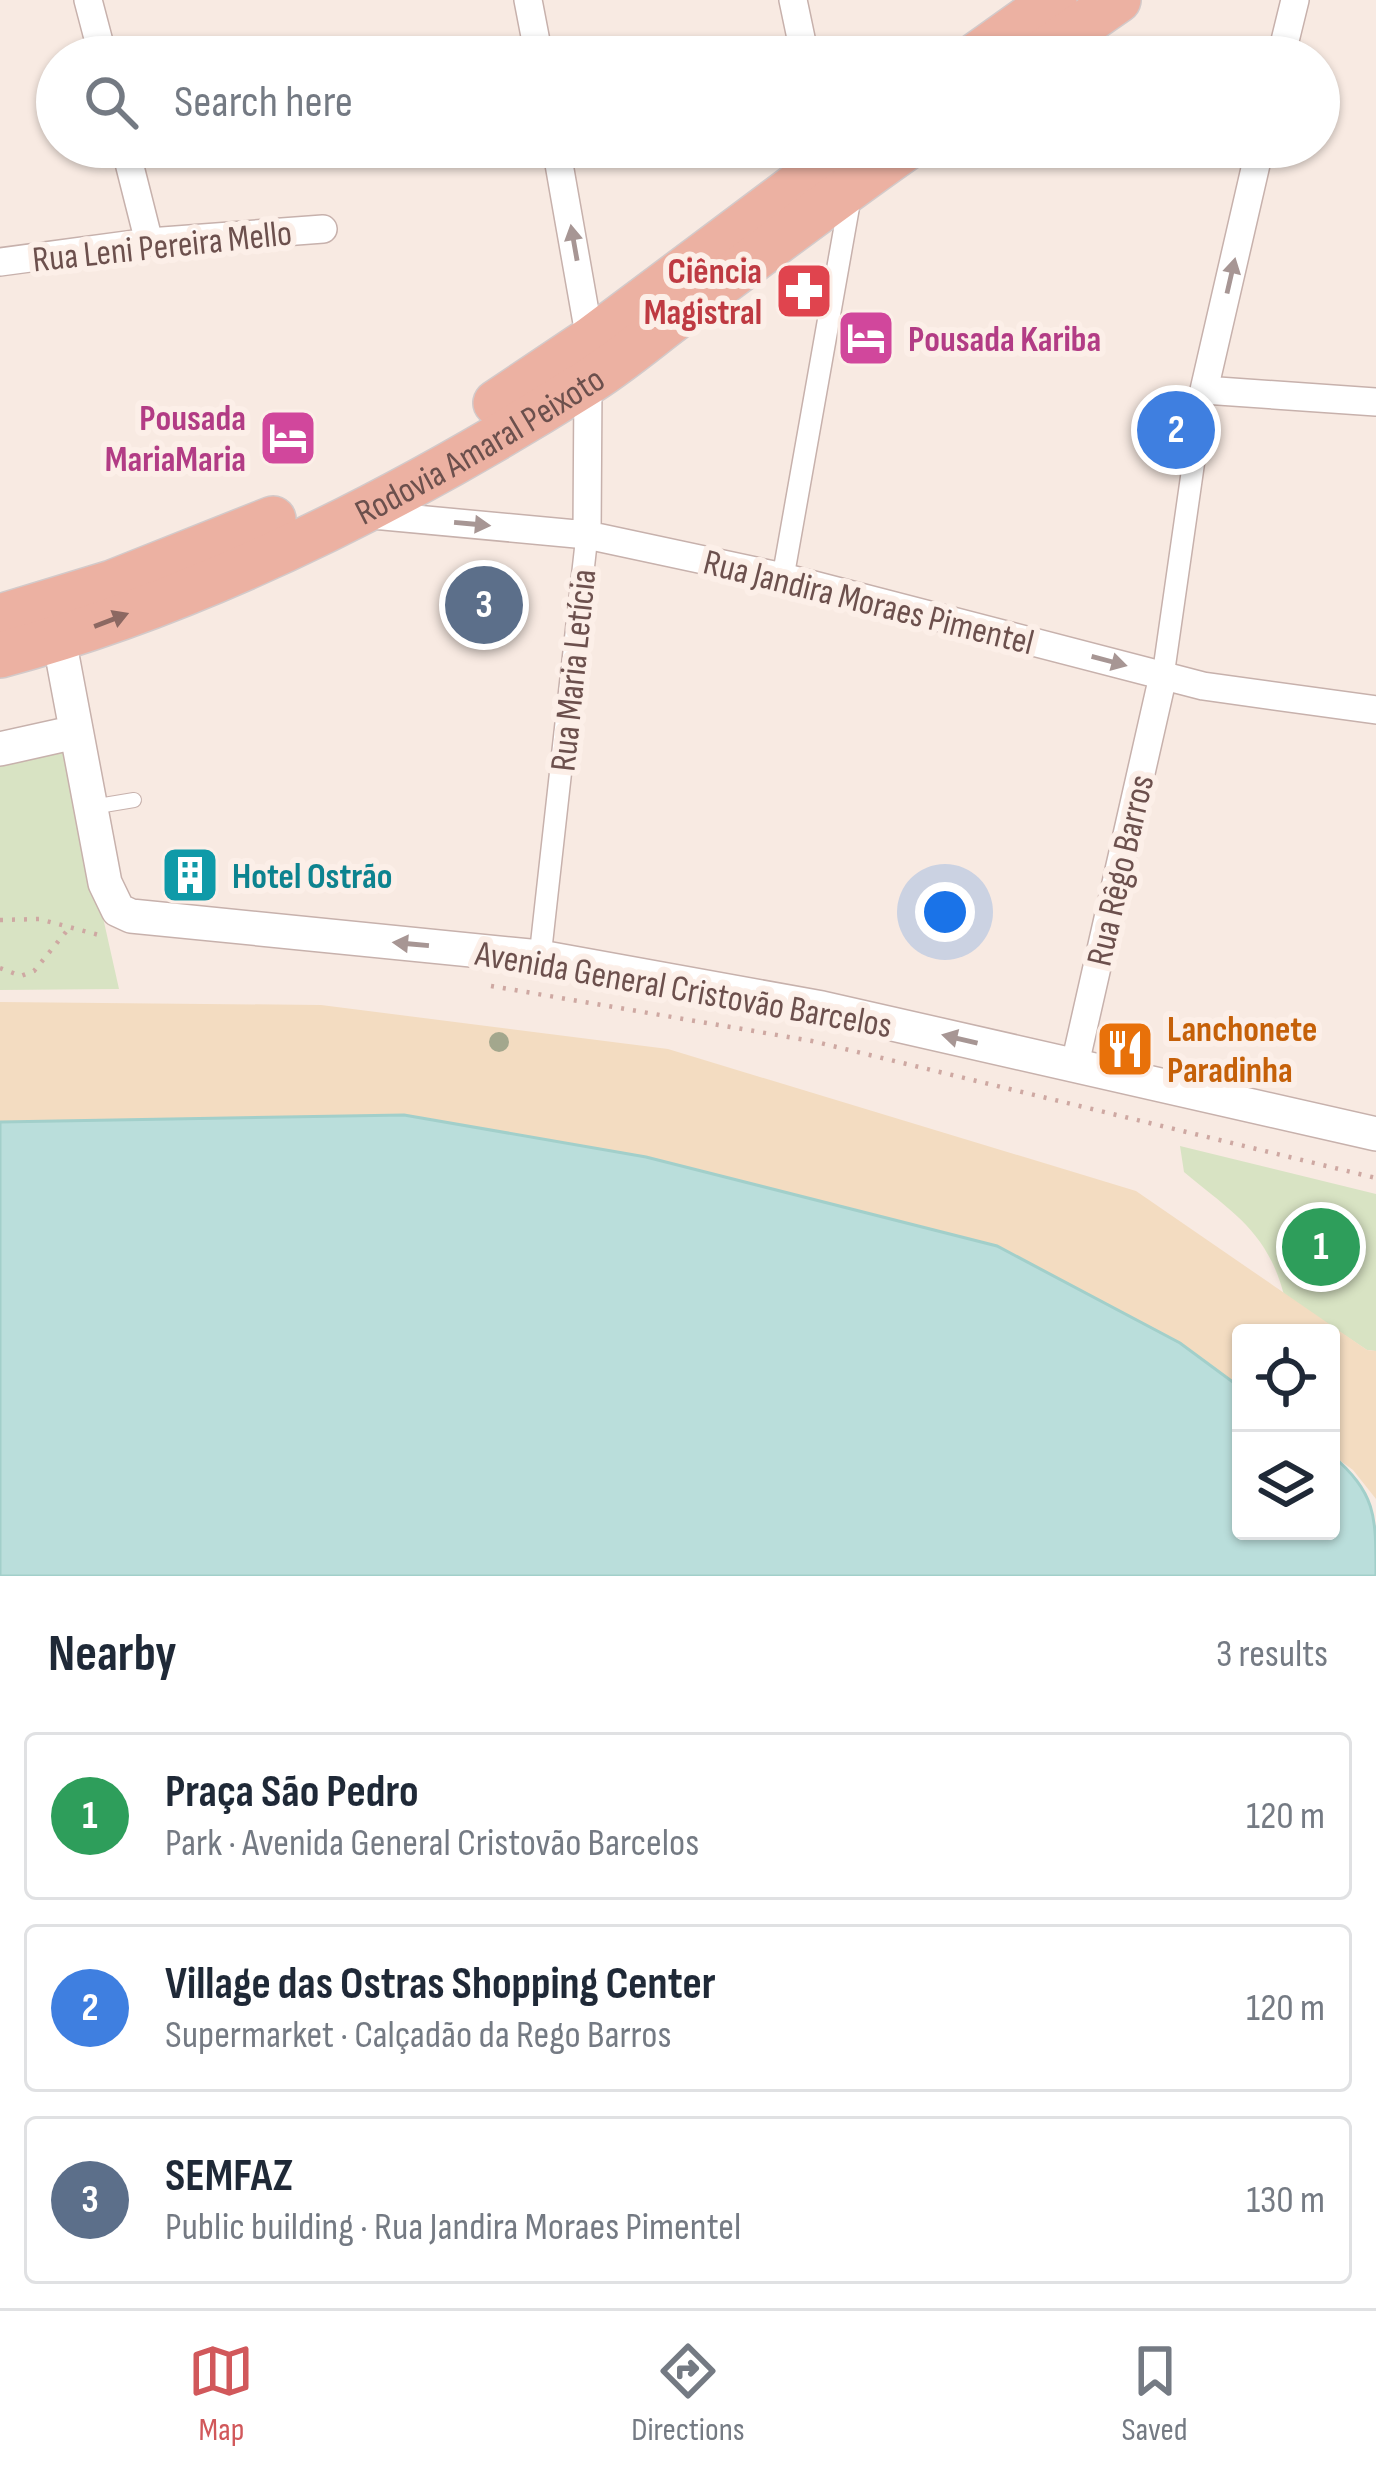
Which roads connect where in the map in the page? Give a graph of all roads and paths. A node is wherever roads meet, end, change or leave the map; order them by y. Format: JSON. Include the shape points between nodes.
{"nodes":[{"id":1,"x":88,"y":0,"type":"edge"},
{"id":2,"x":528,"y":0,"type":"edge"},
{"id":3,"x":793,"y":0,"type":"edge"},
{"id":4,"x":1054,"y":0,"type":"edge"},
{"id":5,"x":1118,"y":0,"type":"edge"},
{"id":6,"x":1294,"y":0,"type":"edge"},
{"id":7,"x":97,"y":36,"type":"edge"},
{"id":8,"x":535,"y":36,"type":"edge"},
{"id":9,"x":801,"y":36,"type":"edge"},
{"id":10,"x":1003,"y":36,"type":"edge"},
{"id":11,"x":1066,"y":36,"type":"edge"},
{"id":12,"x":1286,"y":36,"type":"edge"},
{"id":13,"x":130,"y":168,"type":"edge"},
{"id":14,"x":559,"y":168,"type":"edge"},
{"id":15,"x":830,"y":168,"type":"edge"},
{"id":16,"x":840,"y":168,"type":"edge"},
{"id":17,"x":1256,"y":168,"type":"edge"},
{"id":18,"x":323,"y":229,"type":"dead end"},
{"id":19,"x":149,"y":242,"type":"junction"},
{"id":20,"x":0,"y":262,"type":"edge"},
{"id":21,"x":589,"y":361,"type":"junction"},
{"id":22,"x":1204,"y":390,"type":"junction"},
{"id":23,"x":1376,"y":402,"type":"edge"},
{"id":24,"x":358,"y":514,"type":"junction"},
{"id":25,"x":587,"y":535,"type":"junction"},
{"id":26,"x":783,"y":577,"type":"junction"},
{"id":27,"x":0,"y":617,"type":"edge"},
{"id":28,"x":59,"y":639,"type":"junction"},
{"id":29,"x":0,"y":655,"type":"edge"},
{"id":30,"x":1163,"y":676,"type":"junction"},
{"id":31,"x":1376,"y":710,"type":"edge"},
{"id":32,"x":76,"y":732,"type":"junction"},
{"id":33,"x":0,"y":749,"type":"edge"},
{"id":34,"x":134,"y":800,"type":"dead end"},
{"id":35,"x":92,"y":808,"type":"junction"},
{"id":36,"x":0,"y":920,"type":"edge"},
{"id":37,"x":70,"y":927,"type":"junction"},
{"id":38,"x":107,"y":937,"type":"dead end"},
{"id":39,"x":540,"y":957,"type":"junction"},
{"id":40,"x":0,"y":968,"type":"edge"},
{"id":41,"x":488,"y":985,"type":"dead end"},
{"id":42,"x":1075,"y":1064,"type":"junction"},
{"id":43,"x":1376,"y":1134,"type":"edge"},
{"id":44,"x":1376,"y":1178,"type":"edge"}],
"edges":[{"from":1,"to":7,"type":"street"},
{"from":2,"to":8,"type":"street"},
{"from":3,"to":9,"type":"street"},
{"from":4,"to":10,"type":"highway"},
{"from":5,"to":11,"type":"highway"},
{"from":6,"to":12,"type":"street"},
{"from":13,"to":19,"type":"street"},
{"from":21,"to":14,"type":"street","name":"Rua Maria Letícia","one_way":true},
{"from":15,"to":21,"type":"highway","name":"Rodovia Amaral Peixoto"},
{"from":16,"to":26,"type":"street"},
{"from":22,"to":17,"type":"street","one_way":true},
{"from":18,"to":19,"type":"street","name":"Rua Leni Pereira Mello"},
{"from":19,"to":20,"type":"street","name":"Rua Leni Pereira Mello"},
{"from":21,"to":24,"type":"highway","name":"Rodovia Amaral Peixoto"},
{"from":21,"to":25,"type":"street","name":"Rua Maria Letícia"},
{"from":21,"to":27,"type":"highway","name":"Rodovia Amaral Peixoto","via":[[325,498],[112,583]]},
{"from":22,"to":23,"type":"street"},
{"from":22,"to":30,"type":"street"},
{"from":24,"to":25,"type":"street","name":"Rua Jandira Moraes Pimentel","one_way":true},
{"from":28,"to":24,"type":"highway","name":"Rodovia Amaral Peixoto","one_way":true,"via":[[199,595]]},
{"from":25,"to":26,"type":"street","name":"Rua Jandira Moraes Pimentel"},
{"from":25,"to":39,"type":"street","name":"Rua Maria Letícia"},
{"from":26,"to":30,"type":"street","name":"Rua Jandira Moraes Pimentel","one_way":true},
{"from":28,"to":29,"type":"highway","name":"Rodovia Amaral Peixoto"},
{"from":28,"to":32,"type":"street","name":"Avenida General Cristovão Barcelos"},
{"from":30,"to":31,"type":"street","name":"Rua Jandira Moraes Pimentel"},
{"from":30,"to":42,"type":"street","name":"Rua Rêgo Barros"},
{"from":32,"to":33,"type":"street"},
{"from":32,"to":35,"type":"street","name":"Avenida General Cristovão Barcelos"},
{"from":34,"to":35,"type":"lane"},
{"from":39,"to":35,"type":"street","name":"Avenida General Cristovão Barcelos","one_way":true,"via":[[130,916],[110,901]]},
{"from":36,"to":37,"type":"path"},
{"from":37,"to":38,"type":"path"},
{"from":37,"to":40,"type":"path","via":[[34,971],[16,976]]},
{"from":42,"to":39,"type":"street","name":"Avenida General Cristovão Barcelos","one_way":true},
{"from":41,"to":44,"type":"path","via":[[812,1041]]},
{"from":42,"to":43,"type":"street","name":"Avenida General Cristovão Barcelos"}]}
